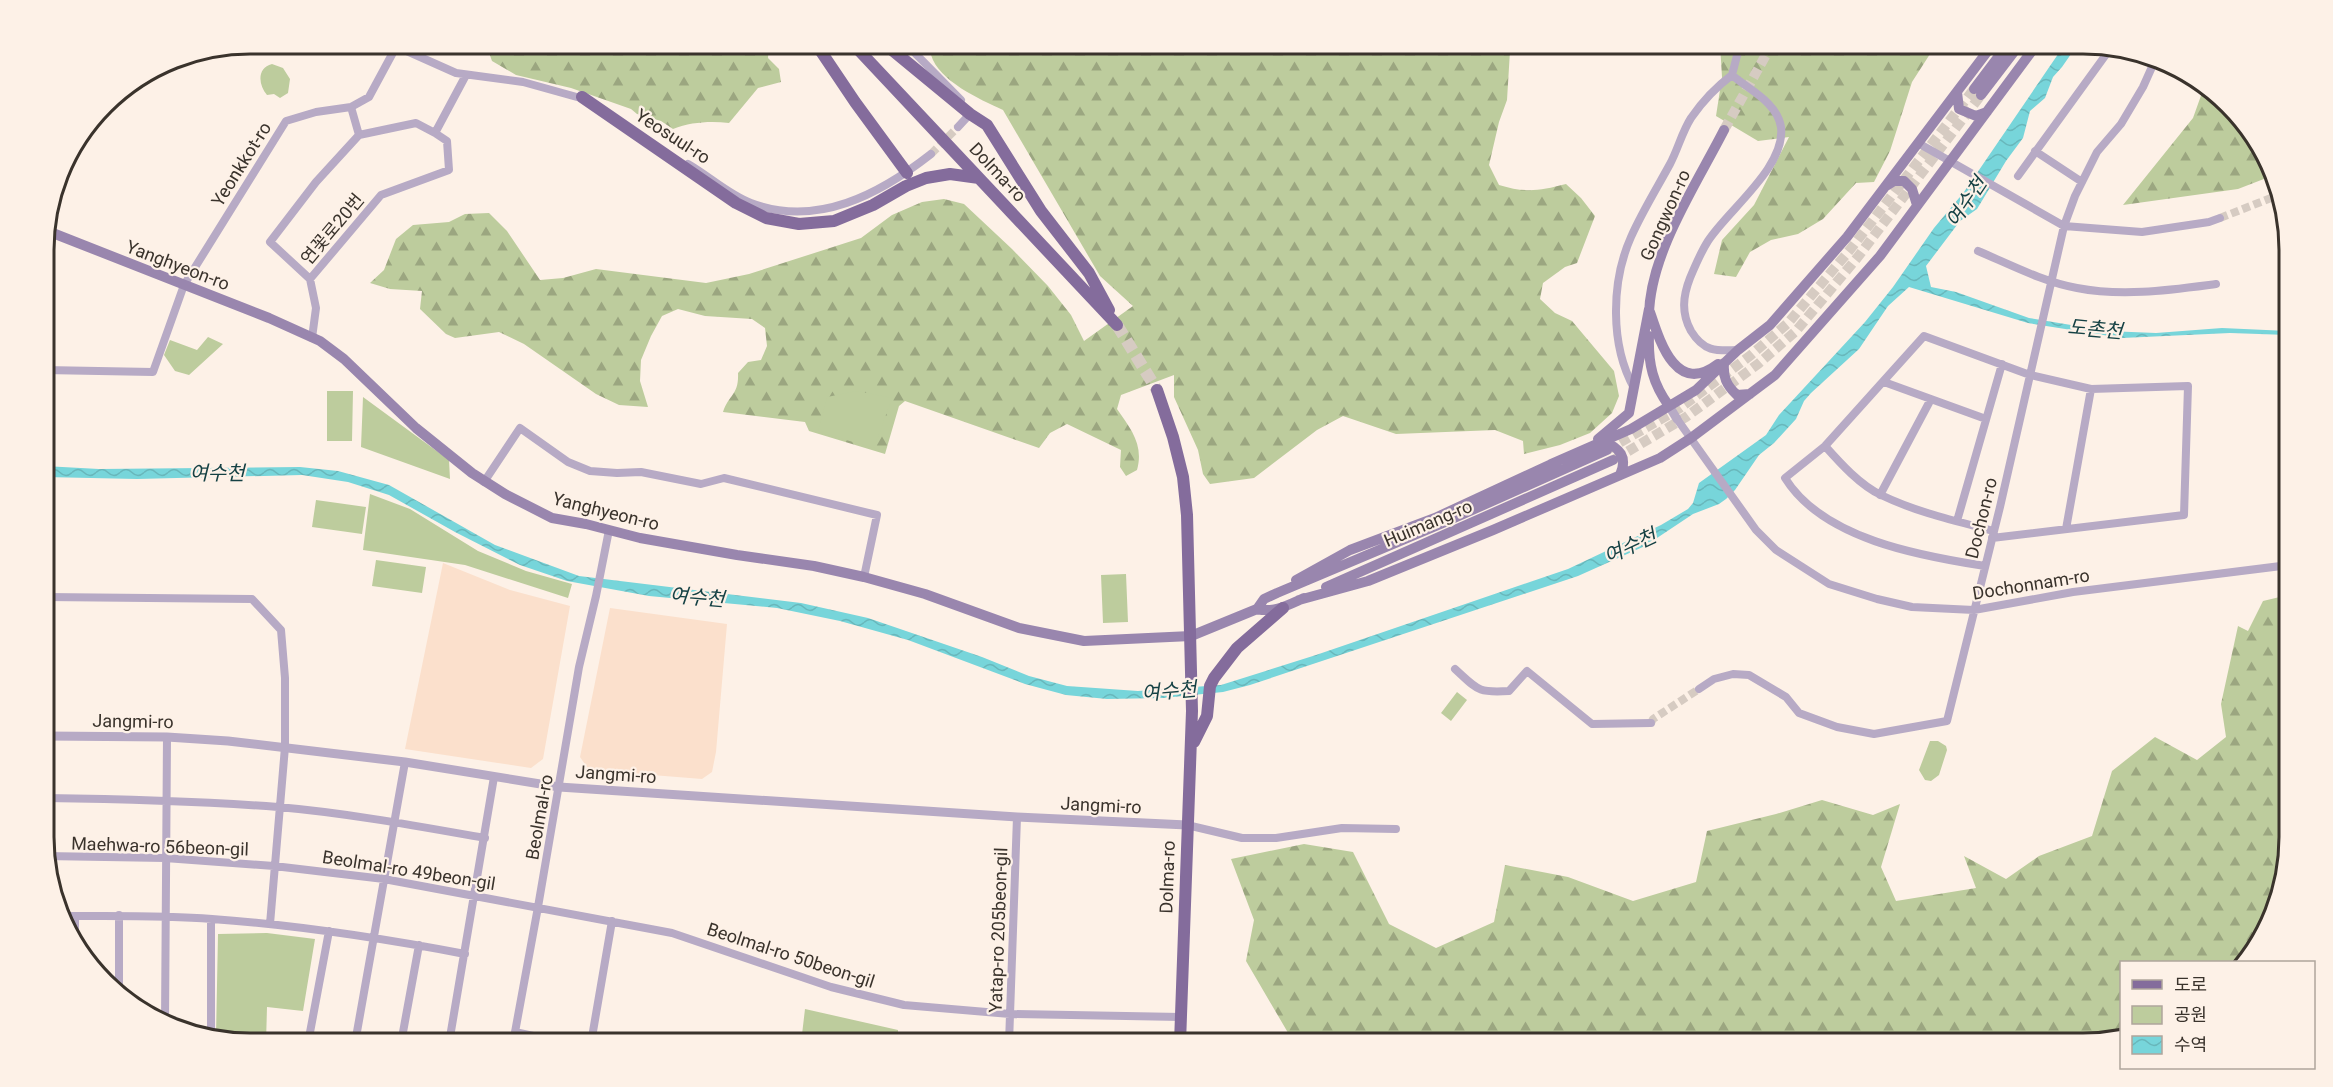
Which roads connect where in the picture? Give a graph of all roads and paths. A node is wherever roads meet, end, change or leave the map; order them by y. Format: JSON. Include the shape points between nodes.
{"nodes":[{"id":1,"x":389,"y":54,"type":"edge"},
{"id":2,"x":415,"y":54,"type":"edge"},
{"id":3,"x":823,"y":54,"type":"edge"},
{"id":4,"x":862,"y":54,"type":"edge"},
{"id":5,"x":897,"y":54,"type":"edge"},
{"id":6,"x":916,"y":54,"type":"edge"},
{"id":7,"x":1737,"y":54,"type":"edge"},
{"id":8,"x":1986,"y":54,"type":"edge"},
{"id":9,"x":2002,"y":54,"type":"edge"},
{"id":10,"x":2011,"y":54,"type":"edge"},
{"id":11,"x":2030,"y":54,"type":"edge"},
{"id":12,"x":2105,"y":55,"type":"edge"},
{"id":13,"x":2152,"y":67,"type":"edge"},
{"id":14,"x":466,"y":75,"type":"junction"},
{"id":15,"x":1732,"y":75,"type":"junction"},
{"id":16,"x":1957,"y":92,"type":"junction"},
{"id":17,"x":582,"y":97,"type":"junction"},
{"id":18,"x":351,"y":107,"type":"junction"},
{"id":19,"x":1987,"y":112,"type":"junction"},
{"id":20,"x":970,"y":114,"type":"junction"},
{"id":21,"x":958,"y":127,"type":"tunnel mouth"},
{"id":22,"x":1724,"y":130,"type":"tunnel mouth"},
{"id":23,"x":435,"y":133,"type":"junction"},
{"id":24,"x":359,"y":135,"type":"junction"},
{"id":25,"x":1917,"y":143,"type":"junction"},
{"id":26,"x":2035,"y":151,"type":"junction"},
{"id":27,"x":931,"y":154,"type":"tunnel mouth"},
{"id":28,"x":1950,"y":162,"type":"junction"},
{"id":29,"x":907,"y":173,"type":"junction"},
{"id":30,"x":2018,"y":176,"type":"dead end"},
{"id":31,"x":980,"y":178,"type":"junction"},
{"id":32,"x":2082,"y":182,"type":"junction"},
{"id":33,"x":1885,"y":186,"type":"junction"},
{"id":34,"x":1917,"y":205,"type":"junction"},
{"id":35,"x":2220,"y":218,"type":"tunnel mouth"},
{"id":36,"x":2064,"y":226,"type":"junction"},
{"id":37,"x":54,"y":234,"type":"edge"},
{"id":38,"x":1977,"y":251,"type":"dead end"},
{"id":39,"x":310,"y":279,"type":"junction"},
{"id":40,"x":2051,"y":280,"type":"junction"},
{"id":41,"x":2216,"y":284,"type":"dead end"},
{"id":42,"x":184,"y":285,"type":"junction"},
{"id":43,"x":1649,"y":309,"type":"junction"},
{"id":44,"x":312,"y":338,"type":"junction"},
{"id":45,"x":1738,"y":350,"type":"junction"},
{"id":46,"x":1724,"y":363,"type":"junction"},
{"id":47,"x":2002,"y":364,"type":"junction"},
{"id":48,"x":54,"y":370,"type":"edge"},
{"id":49,"x":2030,"y":375,"type":"junction"},
{"id":50,"x":1884,"y":382,"type":"junction"},
{"id":51,"x":1635,"y":389,"type":"junction"},
{"id":52,"x":2091,"y":389,"type":"junction"},
{"id":53,"x":1157,"y":390,"type":"tunnel mouth"},
{"id":54,"x":1750,"y":394,"type":"junction"},
{"id":55,"x":1931,"y":399,"type":"junction"},
{"id":56,"x":1669,"y":406,"type":"junction"},
{"id":57,"x":1677,"y":419,"type":"joint"},
{"id":58,"x":1986,"y":419,"type":"junction"},
{"id":59,"x":1691,"y":438,"type":"junction"},
{"id":60,"x":1825,"y":446,"type":"junction"},
{"id":61,"x":1608,"y":451,"type":"junction"},
{"id":62,"x":1551,"y":464,"type":"junction"},
{"id":63,"x":1620,"y":475,"type":"junction"},
{"id":64,"x":484,"y":482,"type":"junction"},
{"id":65,"x":1880,"y":495,"type":"junction"},
{"id":66,"x":1957,"y":521,"type":"junction"},
{"id":67,"x":2066,"y":529,"type":"junction"},
{"id":68,"x":609,"y":530,"type":"junction"},
{"id":69,"x":1993,"y":534,"type":"junction"},
{"id":70,"x":1985,"y":566,"type":"junction"},
{"id":71,"x":2279,"y":566,"type":"edge"},
{"id":72,"x":864,"y":577,"type":"junction"},
{"id":73,"x":1277,"y":593,"type":"junction"},
{"id":74,"x":54,"y":597,"type":"edge"},
{"id":75,"x":1299,"y":600,"type":"junction"},
{"id":76,"x":1283,"y":608,"type":"junction"},
{"id":77,"x":1257,"y":609,"type":"junction"},
{"id":78,"x":1974,"y":610,"type":"junction"},
{"id":79,"x":1191,"y":636,"type":"junction"},
{"id":80,"x":1455,"y":669,"type":"dead end"},
{"id":81,"x":1699,"y":689,"type":"tunnel mouth"},
{"id":82,"x":1651,"y":723,"type":"tunnel mouth"},
{"id":83,"x":54,"y":736,"type":"edge"},
{"id":84,"x":167,"y":737,"type":"junction"},
{"id":85,"x":285,"y":747,"type":"junction"},
{"id":86,"x":1191,"y":747,"type":"junction"},
{"id":87,"x":405,"y":762,"type":"junction"},
{"id":88,"x":495,"y":777,"type":"junction"},
{"id":89,"x":559,"y":787,"type":"junction"},
{"id":90,"x":54,"y":798,"type":"edge"},
{"id":91,"x":166,"y":800,"type":"junction"},
{"id":92,"x":280,"y":807,"type":"junction"},
{"id":93,"x":1017,"y":817,"type":"junction"},
{"id":94,"x":394,"y":822,"type":"junction"},
{"id":95,"x":1187,"y":825,"type":"junction"},
{"id":96,"x":1396,"y":829,"type":"dead end"},
{"id":97,"x":485,"y":838,"type":"junction"},
{"id":98,"x":55,"y":856,"type":"edge"},
{"id":99,"x":165,"y":858,"type":"junction"},
{"id":100,"x":274,"y":866,"type":"junction"},
{"id":101,"x":384,"y":879,"type":"junction"},
{"id":102,"x":476,"y":895,"type":"junction"},
{"id":103,"x":538,"y":907,"type":"junction"},
{"id":104,"x":119,"y":915,"type":"junction"},
{"id":105,"x":71,"y":916,"type":"edge"},
{"id":106,"x":165,"y":916,"type":"junction"},
{"id":107,"x":211,"y":919,"type":"junction"},
{"id":108,"x":612,"y":921,"type":"junction"},
{"id":109,"x":270,"y":924,"type":"junction"},
{"id":110,"x":328,"y":931,"type":"junction"},
{"id":111,"x":373,"y":937,"type":"junction"},
{"id":112,"x":419,"y":945,"type":"junction"},
{"id":113,"x":465,"y":954,"type":"junction"},
{"id":114,"x":119,"y":983,"type":"edge"},
{"id":115,"x":165,"y":1013,"type":"edge"},
{"id":116,"x":1010,"y":1014,"type":"junction"},
{"id":117,"x":1181,"y":1017,"type":"junction"},
{"id":118,"x":211,"y":1029,"type":"edge"},
{"id":119,"x":514,"y":1032,"type":"joint"},
{"id":120,"x":310,"y":1033,"type":"edge"},
{"id":121,"x":357,"y":1033,"type":"edge"},
{"id":122,"x":403,"y":1033,"type":"edge"},
{"id":123,"x":450,"y":1033,"type":"edge"},
{"id":124,"x":519,"y":1033,"type":"edge"},
{"id":125,"x":593,"y":1033,"type":"edge"},
{"id":126,"x":1009,"y":1033,"type":"edge"},
{"id":127,"x":1180,"y":1033,"type":"edge"}],
"edges":[{"from":1,"to":18,"type":"street","via":[[369,97]]},
{"from":2,"to":14,"type":"street","name":"Yeosuul-ro"},
{"from":3,"to":29,"type":"main road"},
{"from":4,"to":31,"type":"main road","name":"Dolma-ro"},
{"from":5,"to":20,"type":"main road"},
{"from":6,"to":20,"type":"street"},
{"from":7,"to":15,"type":"street"},
{"from":8,"to":16,"type":"main road"},
{"from":9,"to":10,"type":"main road","via":[[1978,92]]},
{"from":11,"to":19,"type":"main road"},
{"from":12,"to":26,"type":"street"},
{"from":13,"to":32,"type":"street","via":[[2121,124],[2097,152]]},
{"from":14,"to":17,"type":"street","name":"Yeosuul-ro","via":[[522,82]]},
{"from":14,"to":23,"type":"street"},
{"from":15,"to":45,"type":"street","via":[[1769,104],[1781,127],[1780,139],[1768,169],[1708,241],[1684,302],[1685,318],[1702,344],[1716,351]]},
{"from":15,"to":51,"type":"street","via":[[1691,119],[1630,239],[1617,305],[1618,347]]},
{"from":16,"to":19,"type":"main road","via":[[1959,109],[1976,116]]},
{"from":16,"to":25,"type":"main road"},
{"from":17,"to":29,"type":"street","name":"Yeosuul-ro","via":[[750,202],[769,208],[795,213],[827,209],[880,189]]},
{"from":17,"to":31,"type":"main road","via":[[736,203],[766,218],[800,224],[834,221],[926,178],[950,174]]},
{"from":18,"to":24,"type":"street"},
{"from":18,"to":42,"type":"street","name":"Yeonkkot-ro","via":[[286,121]]},
{"from":19,"to":28,"type":"main road"},
{"from":20,"to":21,"type":"street"},
{"from":20,"to":31,"type":"main road","name":"Dolma-ro","via":[[987,124],[1041,211],[1089,273],[1117,325]]},
{"from":22,"to":43,"type":"main road","name":"Gongwon-ro","via":[[1671,232],[1655,277]]},
{"from":23,"to":24,"type":"street","via":[[416,123]]},
{"from":23,"to":39,"type":"street","name":"연꽃로20번","via":[[447,141],[449,170],[381,195]]},
{"from":24,"to":39,"type":"street","name":"연꽃로20번","via":[[316,182],[270,242]]},
{"from":25,"to":28,"type":"street"},
{"from":25,"to":33,"type":"main road"},
{"from":26,"to":30,"type":"street"},
{"from":26,"to":32,"type":"street"},
{"from":27,"to":29,"type":"street","name":"Yeosuul-ro"},
{"from":28,"to":34,"type":"main road"},
{"from":28,"to":36,"type":"street"},
{"from":32,"to":36,"type":"street"},
{"from":33,"to":34,"type":"main road","via":[[1905,181]]},
{"from":33,"to":45,"type":"main road","via":[[1847,237],[1770,325]]},
{"from":34,"to":54,"type":"main road","via":[[1880,256],[1775,375]]},
{"from":35,"to":36,"type":"street","via":[[2142,232]]},
{"from":36,"to":40,"type":"street"},
{"from":37,"to":42,"type":"main road","name":"Yanghyeon-ro"},
{"from":38,"to":40,"type":"street"},
{"from":39,"to":44,"type":"street","via":[[316,308]]},
{"from":40,"to":41,"type":"street","via":[[2074,288],[2134,292]]},
{"from":40,"to":49,"type":"street","name":"Dochon-ro"},
{"from":42,"to":44,"type":"main road","name":"Yanghyeon-ro"},
{"from":42,"to":48,"type":"street","name":"Yeonkkot-ro","via":[[153,372]]},
{"from":43,"to":45,"type":"main road","via":[[1670,361],[1684,372],[1695,374],[1714,368]]},
{"from":43,"to":51,"type":"main road"},
{"from":43,"to":56,"type":"main road","name":"Gongwon-ro","via":[[1650,370]]},
{"from":44,"to":64,"type":"main road","name":"Yanghyeon-ro","via":[[344,359],[416,428]]},
{"from":45,"to":46,"type":"main road"},
{"from":46,"to":54,"type":"main road","via":[[1730,388],[1737,395]]},
{"from":46,"to":56,"type":"main road","via":[[1695,390]]},
{"from":47,"to":49,"type":"street"},
{"from":47,"to":50,"type":"street","via":[[1924,336]]},
{"from":47,"to":58,"type":"street"},
{"from":49,"to":52,"type":"street"},
{"from":49,"to":69,"type":"street","name":"Dochon-ro"},
{"from":50,"to":55,"type":"street"},
{"from":50,"to":60,"type":"street"},
{"from":51,"to":62,"type":"main road","via":[[1629,413],[1588,446]]},
{"from":52,"to":67,"type":"street"},
{"from":52,"to":67,"type":"street","via":[[2188,386],[2184,515]]},
{"from":53,"to":79,"type":"main road","via":[[1183,477]]},
{"from":54,"to":59,"type":"main road"},
{"from":55,"to":58,"type":"street"},
{"from":55,"to":65,"type":"street"},
{"from":56,"to":57,"type":"street","name":"Gongwon-ro"},
{"from":56,"to":61,"type":"main road","via":[[1631,429]]},
{"from":57,"to":59,"type":"street"},
{"from":58,"to":66,"type":"street"},
{"from":59,"to":63,"type":"main road","via":[[1660,458]]},
{"from":59,"to":78,"type":"street","name":"Dochonnam-ro","via":[[1756,530],[1776,550],[1829,584],[1912,607]]},
{"from":60,"to":65,"type":"street","via":[[1845,468]]},
{"from":60,"to":70,"type":"street","via":[[1785,478],[1799,496],[1826,517],[1913,554]]},
{"from":61,"to":62,"type":"main road"},
{"from":61,"to":63,"type":"main road","via":[[1614,446],[1623,457]]},
{"from":61,"to":73,"type":"main road","name":"Huimang-ro"},
{"from":61,"to":75,"type":"main road","name":"Huimang-ro"},
{"from":62,"to":73,"type":"main road","via":[[1435,518],[1350,550]]},
{"from":63,"to":75,"type":"main road","via":[[1368,581]]},
{"from":64,"to":68,"type":"main road","name":"Yanghyeon-ro","via":[[552,518]]},
{"from":64,"to":72,"type":"street","via":[[520,428],[567,462],[590,471],[640,472],[701,484],[724,478],[877,515]]},
{"from":65,"to":66,"type":"street"},
{"from":66,"to":69,"type":"street"},
{"from":67,"to":69,"type":"street"},
{"from":68,"to":72,"type":"main road","name":"Yanghyeon-ro"},
{"from":68,"to":89,"type":"street","name":"Beolmal-ro","via":[[579,667]]},
{"from":69,"to":70,"type":"street","name":"Dochon-ro"},
{"from":70,"to":78,"type":"street","name":"Dochon-ro"},
{"from":71,"to":78,"type":"street","name":"Dochonnam-ro","via":[[2073,591]]},
{"from":72,"to":79,"type":"main road","name":"Yanghyeon-ro","via":[[1019,628],[1084,641]]},
{"from":73,"to":77,"type":"main road","name":"Huimang-ro","via":[[1264,599]]},
{"from":74,"to":85,"type":"street","via":[[252,599],[281,630]]},
{"from":75,"to":76,"type":"main road","name":"Huimang-ro"},
{"from":76,"to":77,"type":"main road","name":"Huimang-ro","via":[[1269,612]]},
{"from":76,"to":86,"type":"main road","via":[[1237,648],[1214,678],[1207,716]]},
{"from":77,"to":79,"type":"main road","name":"Huimang-ro"},
{"from":78,"to":81,"type":"street","name":"Dochon-ro","via":[[1947,721],[1874,734],[1799,713],[1786,697],[1749,675],[1714,679]]},
{"from":79,"to":86,"type":"main road","name":"Dolma-ro"},
{"from":80,"to":82,"type":"street","via":[[1478,691],[1494,692],[1509,691],[1527,671],[1592,724]]},
{"from":83,"to":84,"type":"street","name":"Jangmi-ro"},
{"from":84,"to":85,"type":"street","name":"Jangmi-ro"},
{"from":84,"to":91,"type":"street"},
{"from":85,"to":87,"type":"street","name":"Jangmi-ro"},
{"from":85,"to":92,"type":"street"},
{"from":86,"to":95,"type":"main road","name":"Dolma-ro"},
{"from":87,"to":88,"type":"street","name":"Jangmi-ro"},
{"from":87,"to":94,"type":"street"},
{"from":88,"to":89,"type":"street","name":"Jangmi-ro"},
{"from":88,"to":97,"type":"street"},
{"from":89,"to":93,"type":"street","name":"Jangmi-ro"},
{"from":89,"to":103,"type":"street","name":"Beolmal-ro"},
{"from":90,"to":91,"type":"street"},
{"from":91,"to":92,"type":"street"},
{"from":91,"to":99,"type":"street"},
{"from":92,"to":94,"type":"street"},
{"from":92,"to":100,"type":"street"},
{"from":93,"to":95,"type":"street","name":"Jangmi-ro"},
{"from":93,"to":116,"type":"street","name":"Yatap-ro 205beon-gil"},
{"from":94,"to":97,"type":"street"},
{"from":94,"to":101,"type":"street"},
{"from":95,"to":96,"type":"street","via":[[1242,838],[1276,838],[1342,828]]},
{"from":95,"to":117,"type":"main road","name":"Dolma-ro"},
{"from":97,"to":102,"type":"street"},
{"from":98,"to":99,"type":"street","name":"Maehwa-ro 56beon-gil"},
{"from":99,"to":100,"type":"street","name":"Maehwa-ro 56beon-gil"},
{"from":99,"to":106,"type":"street"},
{"from":100,"to":101,"type":"street","name":"Beolmal-ro 49beon-gil"},
{"from":100,"to":109,"type":"street"},
{"from":101,"to":102,"type":"street","name":"Beolmal-ro 49beon-gil"},
{"from":101,"to":111,"type":"street"},
{"from":102,"to":103,"type":"street","name":"Beolmal-ro 49beon-gil"},
{"from":102,"to":113,"type":"street"},
{"from":103,"to":108,"type":"street","name":"Beolmal-ro 50beon-gil"},
{"from":103,"to":119,"type":"street","name":"Beolmal-ro"},
{"from":104,"to":105,"type":"street"},
{"from":104,"to":106,"type":"street"},
{"from":104,"to":114,"type":"street"},
{"from":106,"to":107,"type":"street"},
{"from":106,"to":115,"type":"street"},
{"from":107,"to":109,"type":"street"},
{"from":107,"to":118,"type":"street"},
{"from":108,"to":116,"type":"street","name":"Beolmal-ro 50beon-gil","via":[[672,933],[831,987],[904,1005]]},
{"from":108,"to":125,"type":"street"},
{"from":109,"to":110,"type":"street"},
{"from":110,"to":111,"type":"street"},
{"from":110,"to":120,"type":"street"},
{"from":111,"to":112,"type":"street"},
{"from":111,"to":121,"type":"street"},
{"from":112,"to":113,"type":"street"},
{"from":112,"to":122,"type":"street"},
{"from":113,"to":123,"type":"street"},
{"from":116,"to":117,"type":"street","name":"Beolmal-ro 50beon-gil"},
{"from":116,"to":126,"type":"street","name":"Yatap-ro 205beon-gil"},
{"from":117,"to":127,"type":"main road","name":"Dolma-ro"},
{"from":119,"to":124,"type":"street"}]}
